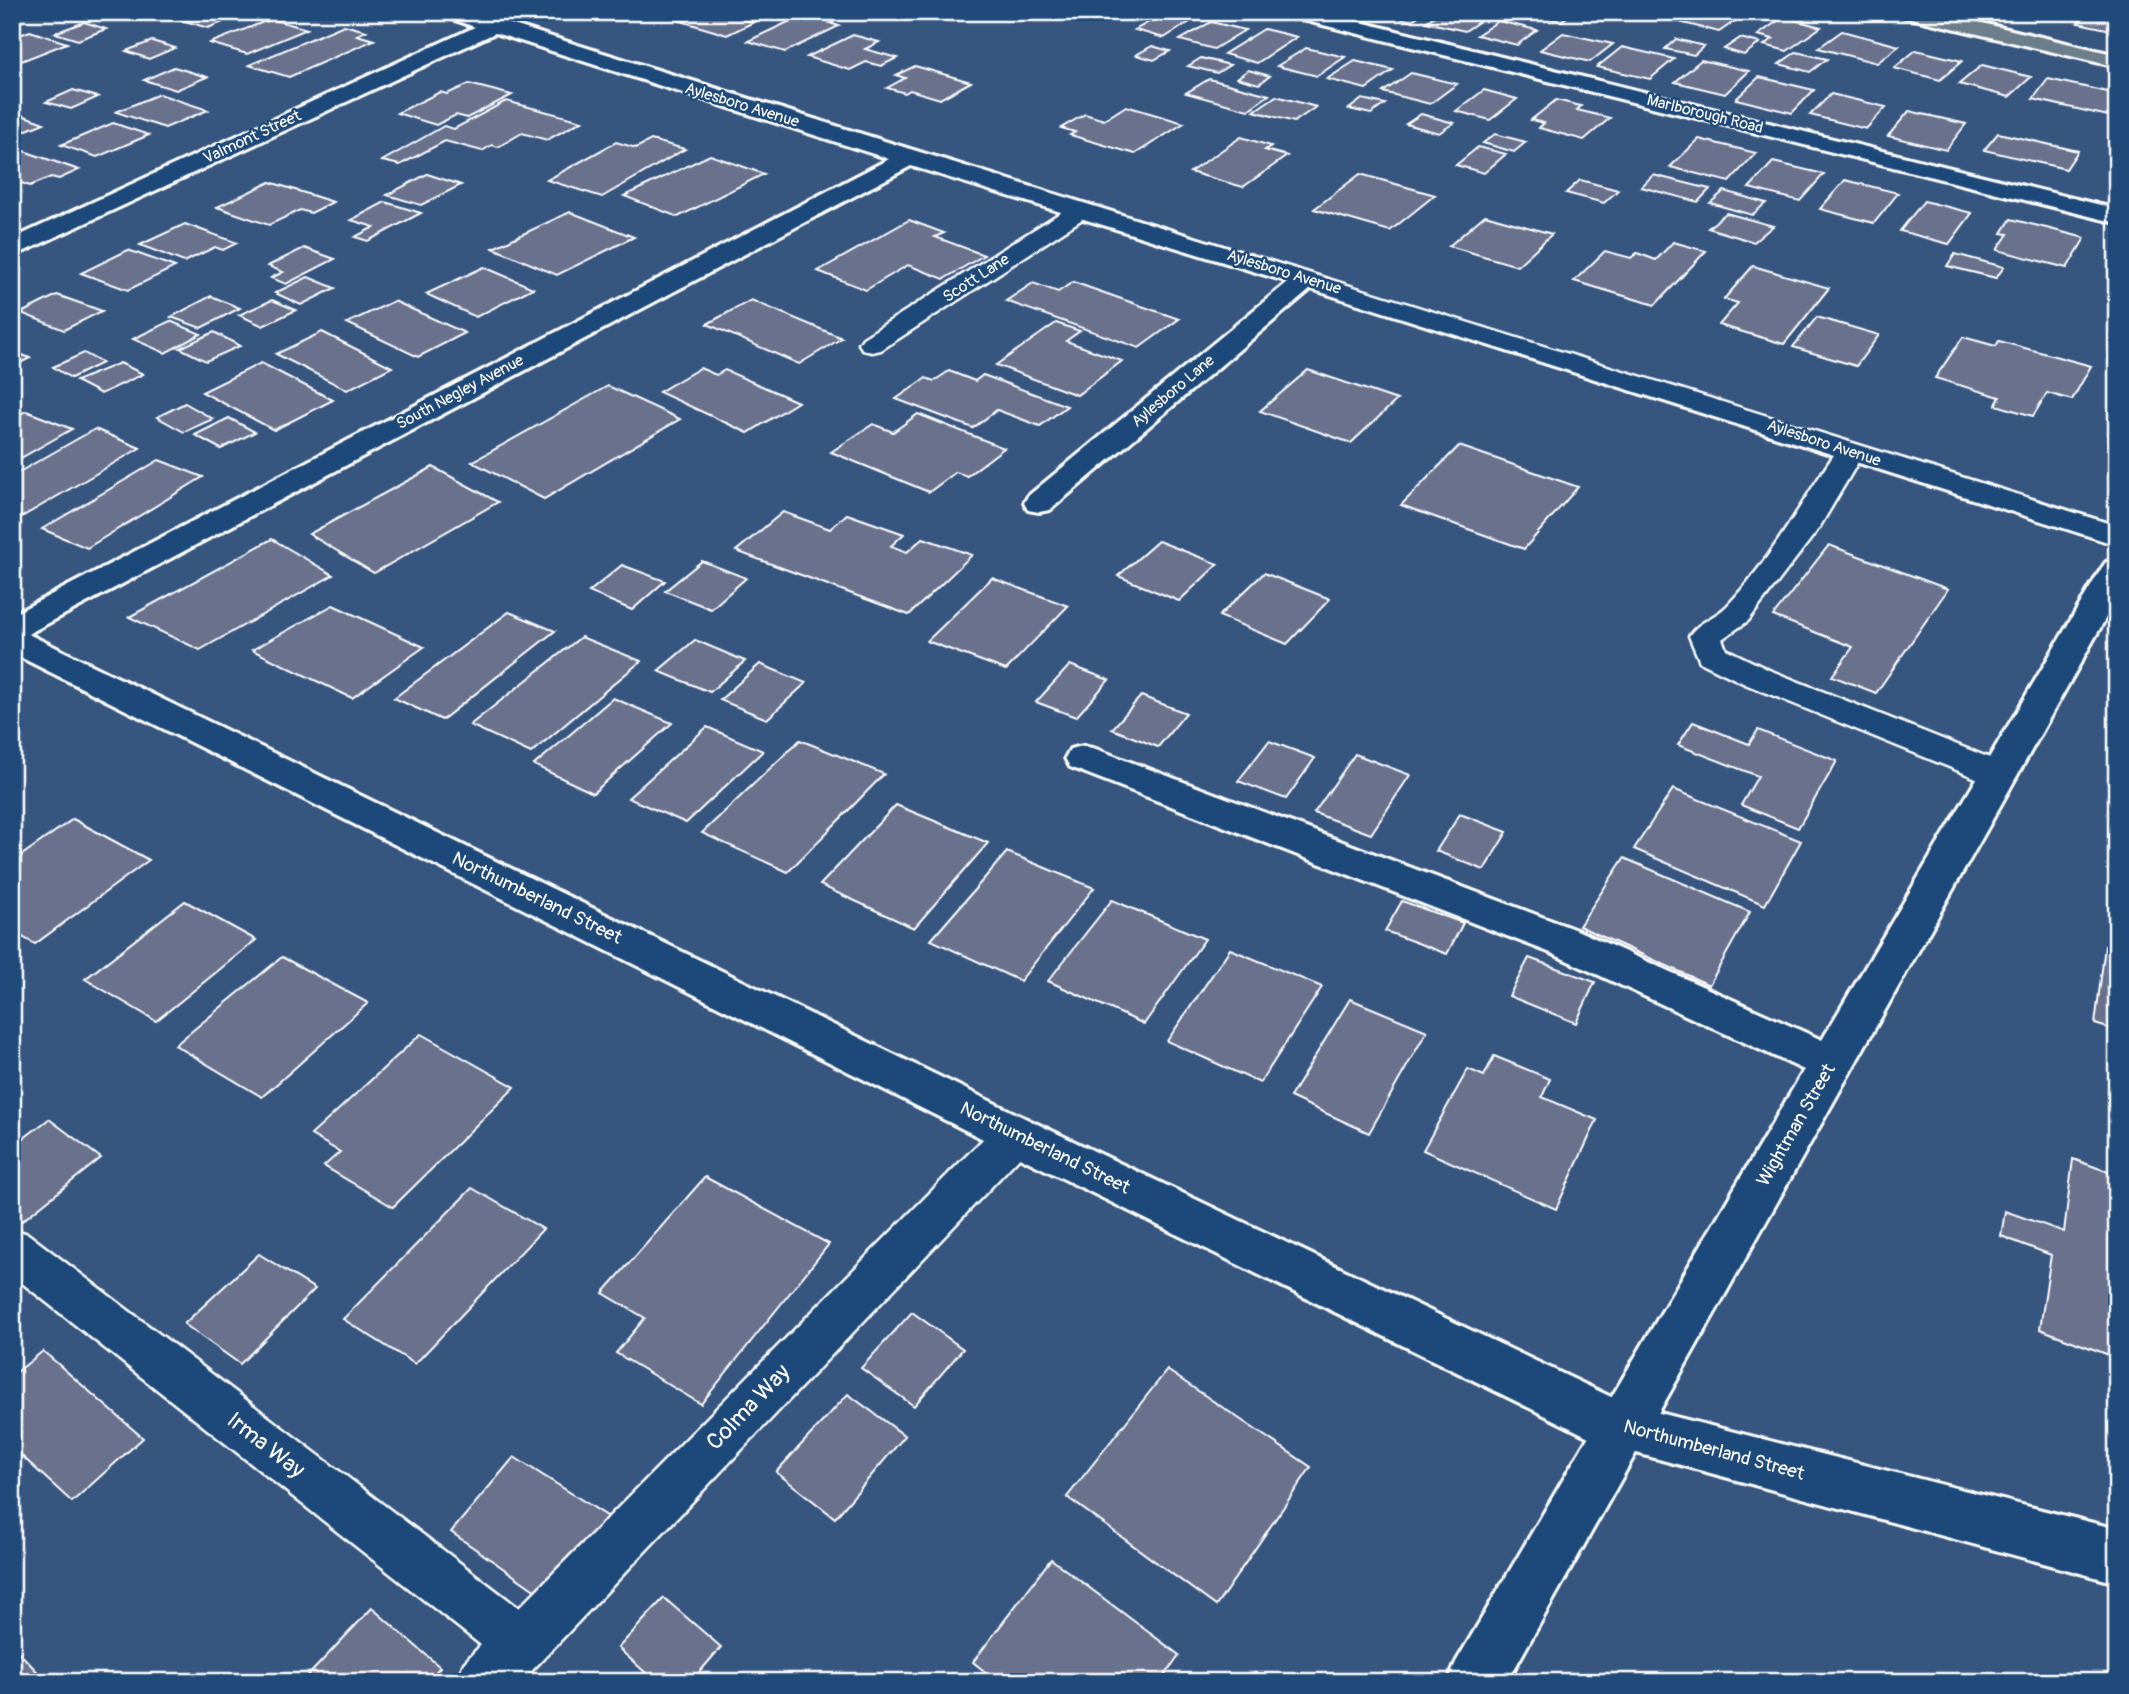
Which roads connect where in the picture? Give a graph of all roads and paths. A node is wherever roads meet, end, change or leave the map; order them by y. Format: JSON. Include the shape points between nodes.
{"nodes":[{"id":1,"x":450,"y":12,"type":"edge"},
{"id":2,"x":1294,"y":12,"type":"edge"},
{"id":3,"x":1909,"y":12,"type":"edge"},
{"id":4,"x":493,"y":26,"type":"junction"},
{"id":5,"x":2117,"y":61,"type":"edge"},
{"id":6,"x":910,"y":158,"type":"junction"},
{"id":7,"x":1079,"y":211,"type":"junction"},
{"id":8,"x":2117,"y":216,"type":"edge"},
{"id":9,"x":12,"y":249,"type":"edge"},
{"id":10,"x":1307,"y":279,"type":"junction"},
{"id":11,"x":872,"y":344,"type":"dead end"},
{"id":12,"x":1850,"y":452,"type":"junction"},
{"id":13,"x":1039,"y":503,"type":"dead end"},
{"id":14,"x":2117,"y":536,"type":"edge"},
{"id":15,"x":2117,"y":569,"type":"edge"},
{"id":16,"x":12,"y":629,"type":"edge"},
{"id":17,"x":12,"y":639,"type":"edge"},
{"id":18,"x":1083,"y":758,"type":"dead end"},
{"id":19,"x":1998,"y":774,"type":"junction"},
{"id":20,"x":1832,"y":1063,"type":"junction"},
{"id":21,"x":1015,"y":1134,"type":"junction"},
{"id":22,"x":12,"y":1248,"type":"edge"},
{"id":23,"x":1620,"y":1427,"type":"junction"},
{"id":24,"x":2117,"y":1556,"type":"edge"},
{"id":25,"x":520,"y":1642,"type":"junction"},
{"id":26,"x":483,"y":1682,"type":"edge"},
{"id":27,"x":1476,"y":1682,"type":"edge"}],
"edges":[{"from":1,"to":4,"type":"street","name":"Aylesboro Avenue"},
{"from":2,"to":8,"type":"street","name":"Marlborough Road"},
{"from":3,"to":5,"type":"main road"},
{"from":4,"to":6,"type":"street","name":"Aylesboro Avenue"},
{"from":4,"to":9,"type":"street","name":"Valmont Street"},
{"from":6,"to":7,"type":"street","name":"Aylesboro Avenue"},
{"from":6,"to":16,"type":"street","name":"South Negley Avenue"},
{"from":7,"to":10,"type":"street","name":"Aylesboro Avenue"},
{"from":7,"to":11,"type":"lane","name":"Scott Lane"},
{"from":10,"to":12,"type":"street","name":"Aylesboro Avenue"},
{"from":10,"to":13,"type":"street","name":"Aylesboro Lane"},
{"from":12,"to":14,"type":"street","name":"Aylesboro Avenue"},
{"from":12,"to":19,"type":"lane","via":[[1808,522],[1737,614],[1705,636],[1712,655]]},
{"from":15,"to":19,"type":"street","name":"Wightman Street"},
{"from":17,"to":21,"type":"street","name":"Northumberland Street"},
{"from":18,"to":20,"type":"street","via":[[1565,942]]},
{"from":19,"to":20,"type":"street","name":"Wightman Street"},
{"from":20,"to":23,"type":"street","name":"Wightman Street"},
{"from":21,"to":23,"type":"street","name":"Northumberland Street"},
{"from":21,"to":25,"type":"lane","name":"Colma Way"},
{"from":22,"to":25,"type":"lane","name":"Irma Way"},
{"from":23,"to":24,"type":"street","name":"Northumberland Street"},
{"from":23,"to":27,"type":"street","name":"Wightman Street"},
{"from":25,"to":26,"type":"lane","name":"Colma Way"}]}
